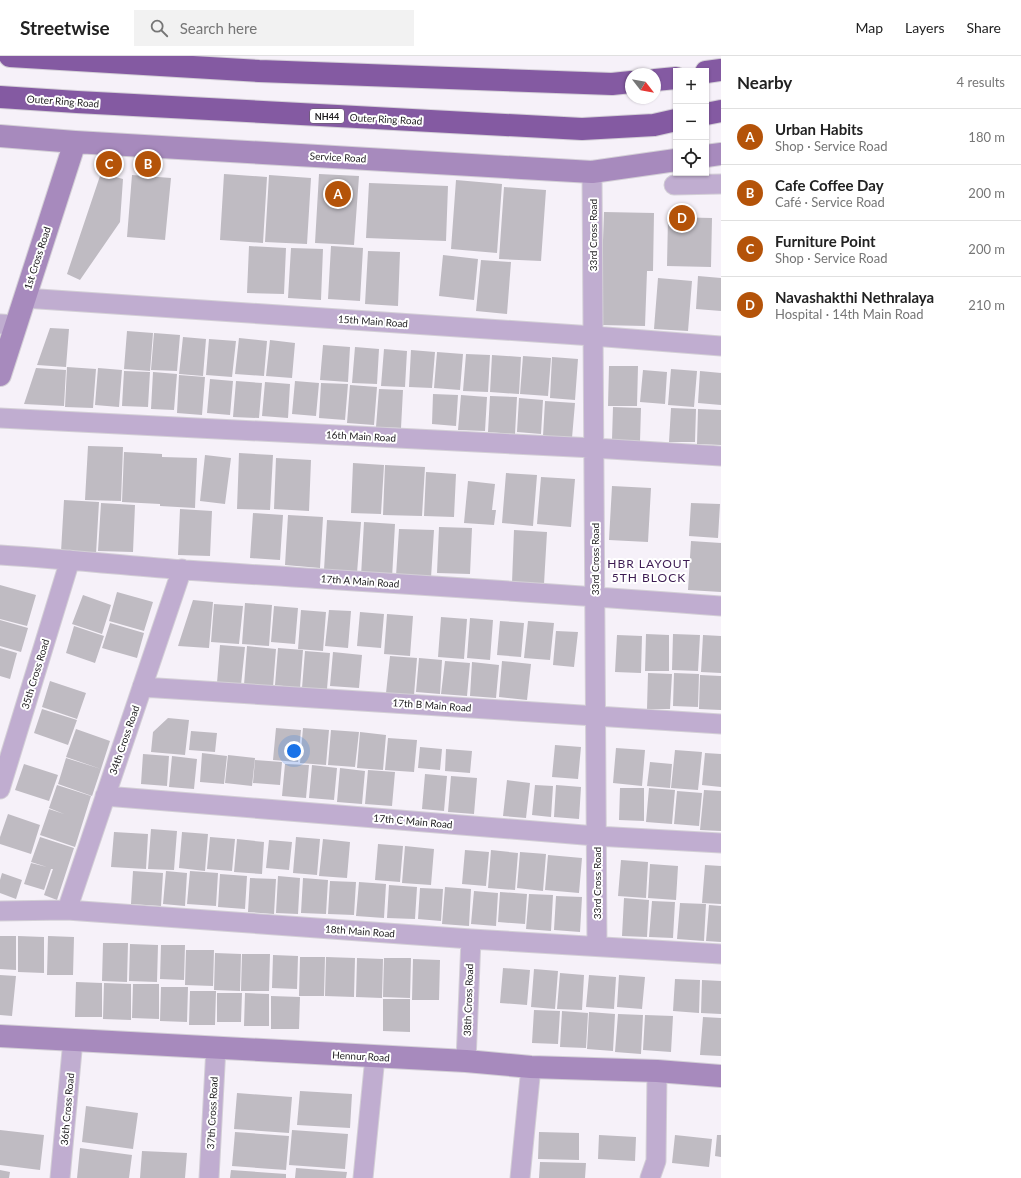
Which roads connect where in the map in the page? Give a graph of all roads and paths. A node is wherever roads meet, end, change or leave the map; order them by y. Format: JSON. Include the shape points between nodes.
{"nodes":[{"id":1,"x":10,"y":56,"type":"edge"},
{"id":2,"x":721,"y":70,"type":"edge"},
{"id":3,"x":709,"y":72,"type":"edge"},
{"id":4,"x":673,"y":78,"type":"edge"},
{"id":5,"x":661,"y":79,"type":"edge"},
{"id":6,"x":625,"y":82,"type":"edge"},
{"id":7,"x":0,"y":97,"type":"edge"},
{"id":8,"x":721,"y":111,"type":"edge"},
{"id":9,"x":709,"y":113,"type":"edge"},
{"id":10,"x":673,"y":121,"type":"edge"},
{"id":11,"x":0,"y":136,"type":"edge"},
{"id":12,"x":75,"y":142,"type":"junction"},
{"id":13,"x":721,"y":154,"type":"edge"},
{"id":14,"x":709,"y":156,"type":"edge"},
{"id":15,"x":673,"y":160,"type":"edge"},
{"id":16,"x":592,"y":172,"type":"junction"},
{"id":17,"x":721,"y":184,"type":"edge"},
{"id":18,"x":674,"y":185,"type":"dead end"},
{"id":19,"x":24,"y":298,"type":"junction"},
{"id":20,"x":8,"y":324,"type":"edge"},
{"id":21,"x":593,"y":336,"type":"junction"},
{"id":22,"x":721,"y":346,"type":"edge"},
{"id":23,"x":0,"y":375,"type":"edge"},
{"id":24,"x":0,"y":418,"type":"edge"},
{"id":25,"x":594,"y":448,"type":"junction"},
{"id":26,"x":721,"y":456,"type":"edge"},
{"id":27,"x":0,"y":555,"type":"edge"},
{"id":28,"x":70,"y":560,"type":"junction"},
{"id":29,"x":182,"y":570,"type":"junction"},
{"id":30,"x":595,"y":596,"type":"junction"},
{"id":31,"x":721,"y":606,"type":"edge"},
{"id":32,"x":142,"y":687,"type":"junction"},
{"id":33,"x":596,"y":715,"type":"junction"},
{"id":34,"x":721,"y":724,"type":"edge"},
{"id":35,"x":0,"y":789,"type":"edge"},
{"id":36,"x":105,"y":796,"type":"junction"},
{"id":37,"x":596,"y":836,"type":"junction"},
{"id":38,"x":721,"y":843,"type":"edge"},
{"id":39,"x":67,"y":910,"type":"junction"},
{"id":40,"x":0,"y":912,"type":"edge"},
{"id":41,"x":471,"y":939,"type":"junction"},
{"id":42,"x":597,"y":946,"type":"junction"},
{"id":43,"x":721,"y":954,"type":"edge"},
{"id":44,"x":0,"y":1036,"type":"edge"},
{"id":45,"x":73,"y":1040,"type":"junction"},
{"id":46,"x":216,"y":1047,"type":"junction"},
{"id":47,"x":375,"y":1057,"type":"junction"},
{"id":48,"x":466,"y":1061,"type":"junction"},
{"id":49,"x":531,"y":1067,"type":"junction"},
{"id":50,"x":657,"y":1071,"type":"junction"},
{"id":51,"x":721,"y":1076,"type":"edge"},
{"id":52,"x":60,"y":1178,"type":"edge"},
{"id":53,"x":209,"y":1178,"type":"edge"},
{"id":54,"x":363,"y":1178,"type":"edge"},
{"id":55,"x":520,"y":1178,"type":"edge"},
{"id":56,"x":650,"y":1178,"type":"edge"}],
"edges":[{"from":1,"to":6,"type":"highway","via":[[259,71]]},
{"from":2,"to":3,"type":"highway"},
{"from":4,"to":5,"type":"highway"},
{"from":7,"to":10,"type":"highway","name":"Outer Ring Road","number":"NH44","via":[[582,129],[654,125]]},
{"from":8,"to":9,"type":"highway"},
{"from":11,"to":12,"type":"street","name":"Service Road"},
{"from":12,"to":16,"type":"street","name":"Service Road"},
{"from":12,"to":19,"type":"street","name":"1st Cross Road"},
{"from":13,"to":14,"type":"street"},
{"from":15,"to":16,"type":"street","name":"Service Road"},
{"from":16,"to":21,"type":"street","name":"33rd Cross Road"},
{"from":17,"to":18,"type":"street"},
{"from":19,"to":20,"type":"street","name":"1st Cross Road"},
{"from":19,"to":21,"type":"street","name":"15th Main Road"},
{"from":20,"to":23,"type":"street","name":"1st Cross Road"},
{"from":21,"to":22,"type":"street","name":"15th Main Road"},
{"from":21,"to":25,"type":"street","name":"33rd Cross Road"},
{"from":24,"to":25,"type":"street","name":"16th Main Road"},
{"from":25,"to":26,"type":"street","name":"16th Main Road"},
{"from":25,"to":30,"type":"street","name":"33rd Cross Road"},
{"from":27,"to":28,"type":"street","name":"17th A Main Road"},
{"from":28,"to":29,"type":"street","name":"17th A Main Road"},
{"from":28,"to":35,"type":"street","name":"35th Cross Road"},
{"from":29,"to":30,"type":"street","name":"17th A Main Road"},
{"from":29,"to":32,"type":"street","name":"34th Cross Road"},
{"from":30,"to":31,"type":"street","name":"17th A Main Road"},
{"from":30,"to":33,"type":"street","name":"33rd Cross Road"},
{"from":32,"to":33,"type":"street","name":"17th B Main Road"},
{"from":32,"to":36,"type":"street","name":"34th Cross Road"},
{"from":33,"to":34,"type":"street","name":"17th B Main Road"},
{"from":33,"to":37,"type":"street","name":"33rd Cross Road"},
{"from":36,"to":37,"type":"street","name":"17th C Main Road"},
{"from":36,"to":39,"type":"street","name":"34th Cross Road"},
{"from":37,"to":38,"type":"street","name":"17th C Main Road"},
{"from":37,"to":42,"type":"street","name":"33rd Cross Road"},
{"from":39,"to":40,"type":"street","name":"18th Main Road"},
{"from":39,"to":41,"type":"street","name":"18th Main Road"},
{"from":41,"to":42,"type":"street","name":"18th Main Road"},
{"from":41,"to":48,"type":"street","name":"38th Cross Road"},
{"from":42,"to":43,"type":"street","name":"18th Main Road"},
{"from":44,"to":45,"type":"street","name":"Hennur Road"},
{"from":45,"to":46,"type":"street","name":"Hennur Road"},
{"from":45,"to":52,"type":"street","name":"36th Cross Road"},
{"from":46,"to":47,"type":"street","name":"Hennur Road"},
{"from":46,"to":53,"type":"street","name":"37th Cross Road"},
{"from":47,"to":48,"type":"street","name":"Hennur Road"},
{"from":47,"to":54,"type":"street"},
{"from":48,"to":49,"type":"street","name":"Hennur Road"},
{"from":49,"to":50,"type":"street","name":"Hennur Road"},
{"from":49,"to":55,"type":"street"},
{"from":50,"to":51,"type":"street","name":"Hennur Road"},
{"from":50,"to":56,"type":"street","via":[[656,1161]]}]}
